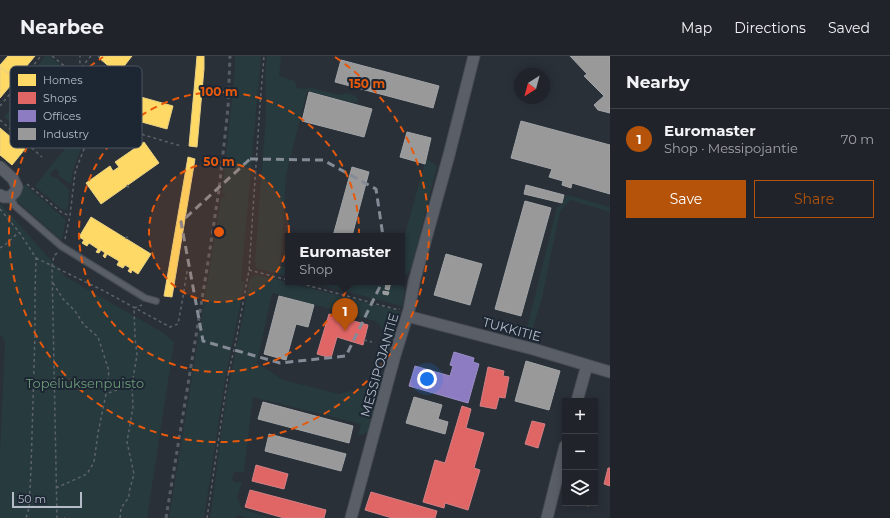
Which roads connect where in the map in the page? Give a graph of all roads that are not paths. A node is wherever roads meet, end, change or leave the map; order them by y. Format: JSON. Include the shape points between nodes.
{"nodes":[{"id":1,"x":474,"y":56,"type":"edge"},
{"id":2,"x":0,"y":167,"type":"edge"},
{"id":3,"x":5,"y":196,"type":"edge"},
{"id":4,"x":156,"y":301,"type":"dead end"},
{"id":5,"x":407,"y":316,"type":"junction"},
{"id":6,"x":587,"y":364,"type":"junction"},
{"id":7,"x":610,"y":372,"type":"edge"},
{"id":8,"x":578,"y":398,"type":"edge"},
{"id":9,"x":562,"y":458,"type":"edge"},
{"id":10,"x":351,"y":518,"type":"edge"},
{"id":11,"x":547,"y":518,"type":"edge"}],
"edges":[{"from":1,"to":5,"type":"street","name":"MESSIPOJANTIE"},
{"from":2,"to":3,"type":"street","via":[[13,179],[17,187],[13,195]]},
{"from":3,"to":4,"type":"lane","via":[[61,246],[144,298]]},
{"from":5,"to":6,"type":"street","name":"TUKKITIE"},
{"from":5,"to":10,"type":"street","name":"MESSIPOJANTIE"},
{"from":6,"to":7,"type":"street","name":"TUKKITIE"},
{"from":6,"to":8,"type":"street"},
{"from":9,"to":11,"type":"street"}]}
